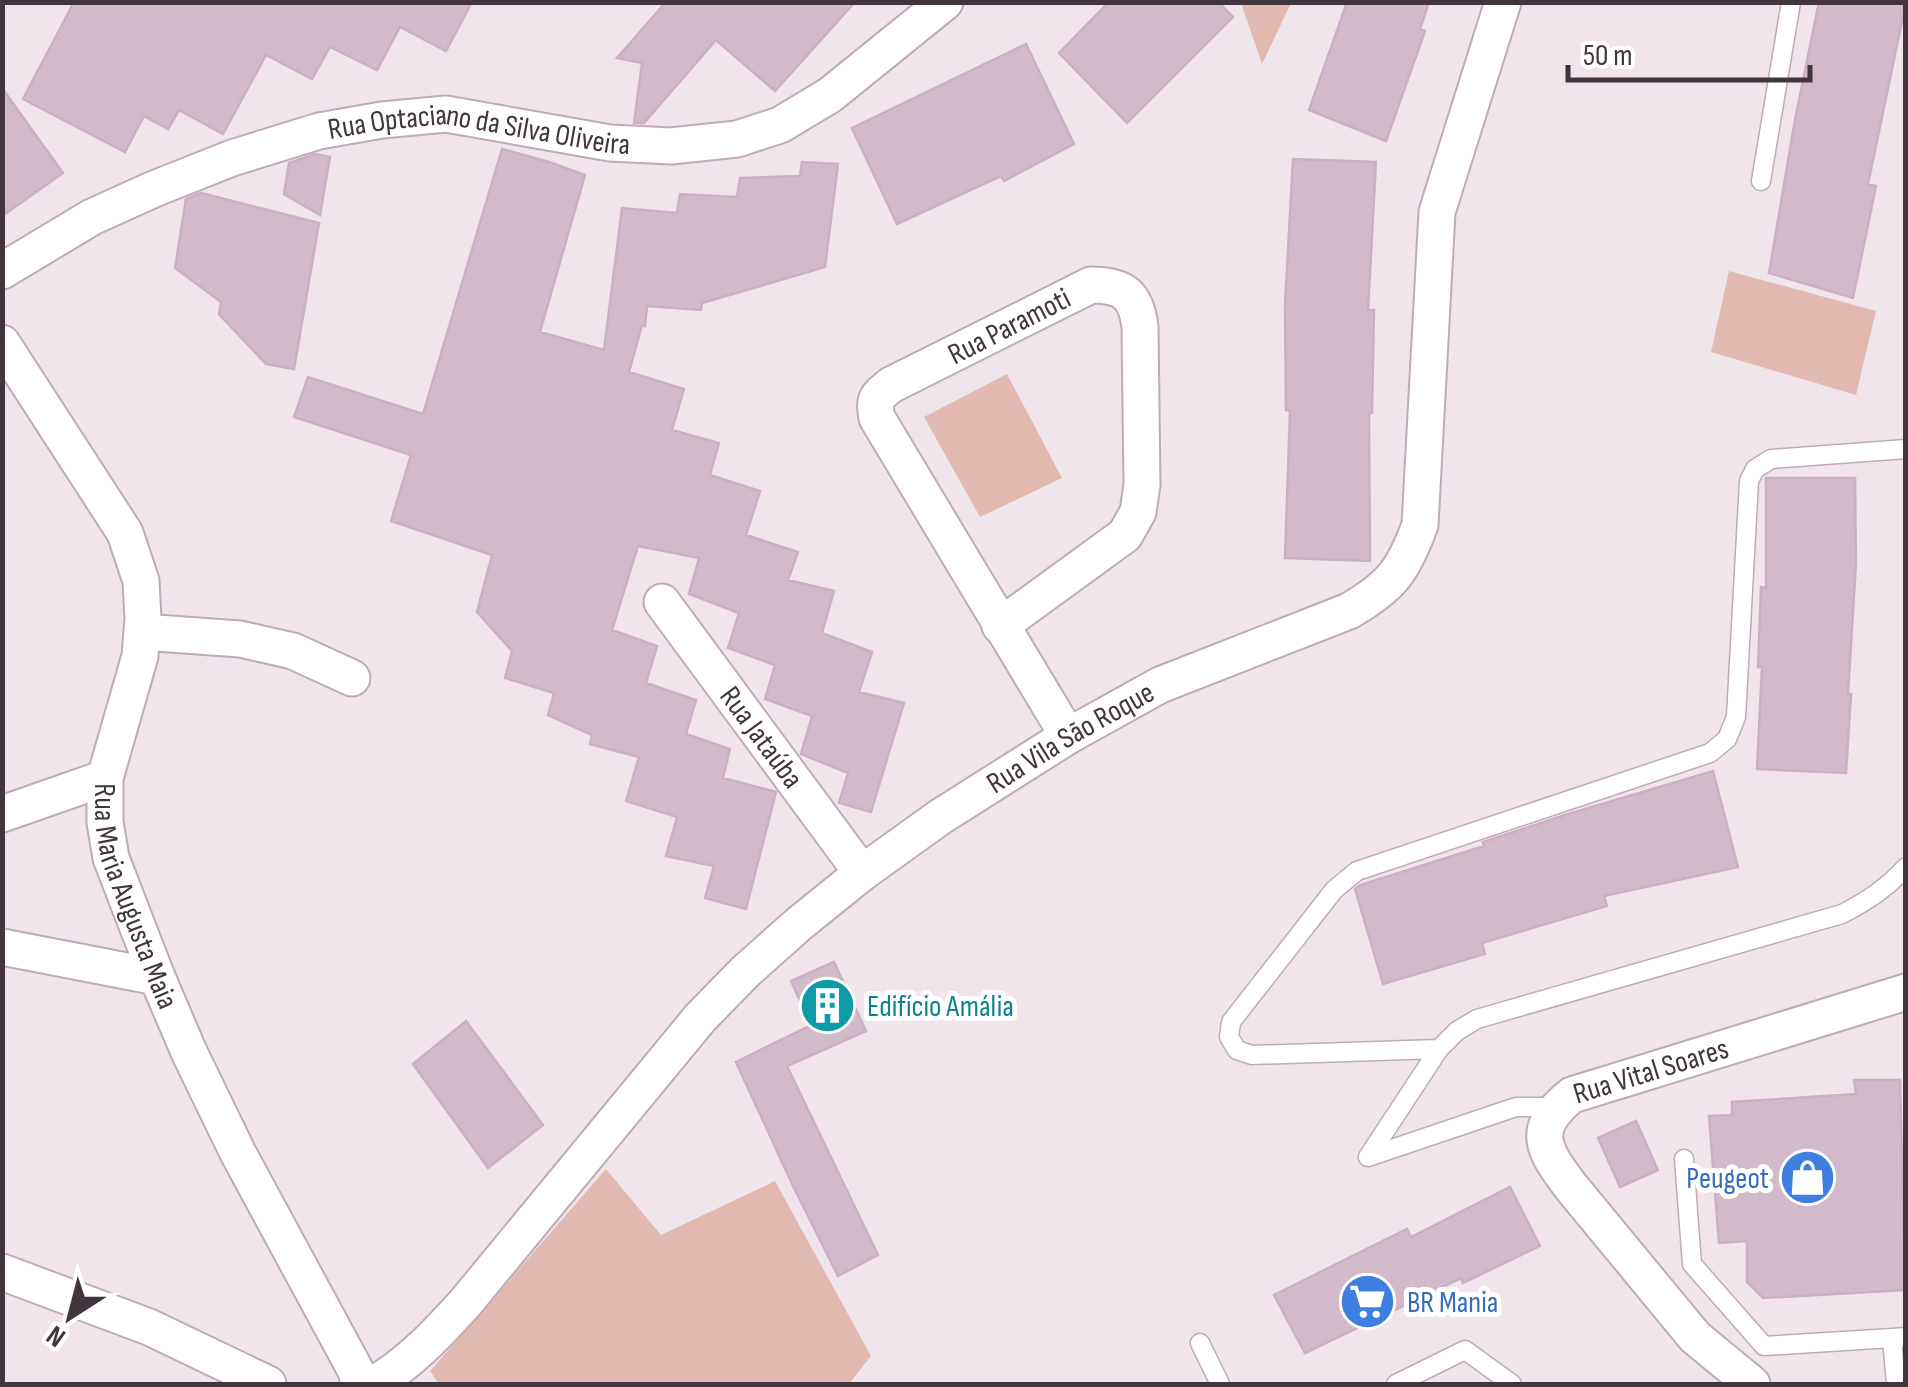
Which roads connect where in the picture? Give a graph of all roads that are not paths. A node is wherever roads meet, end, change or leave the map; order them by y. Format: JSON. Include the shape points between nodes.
{"nodes":[{"id":1,"x":945,"y":2,"type":"edge"},
{"id":2,"x":1502,"y":2,"type":"edge"},
{"id":3,"x":1791,"y":2,"type":"edge"},
{"id":4,"x":1761,"y":181,"type":"dead end"},
{"id":5,"x":2,"y":271,"type":"edge"},
{"id":6,"x":2,"y":343,"type":"edge"},
{"id":7,"x":1906,"y":449,"type":"edge"},
{"id":8,"x":662,"y":602,"type":"dead end"},
{"id":9,"x":1000,"y":626,"type":"junction"},
{"id":10,"x":142,"y":632,"type":"junction"},
{"id":11,"x":352,"y":678,"type":"dead end"},
{"id":12,"x":1068,"y":736,"type":"junction"},
{"id":13,"x":105,"y":778,"type":"junction"},
{"id":14,"x":2,"y":814,"type":"edge"},
{"id":15,"x":1906,"y":867,"type":"edge"},
{"id":16,"x":862,"y":873,"type":"junction"},
{"id":17,"x":2,"y":946,"type":"edge"},
{"id":18,"x":157,"y":977,"type":"junction"},
{"id":19,"x":1906,"y":992,"type":"edge"},
{"id":20,"x":1440,"y":1049,"type":"junction"},
{"id":21,"x":1557,"y":1107,"type":"junction"},
{"id":22,"x":1684,"y":1159,"type":"dead end"},
{"id":23,"x":2,"y":1272,"type":"edge"},
{"id":24,"x":1695,"y":1337,"type":"junction"},
{"id":25,"x":1899,"y":1337,"type":"edge"},
{"id":26,"x":1200,"y":1344,"type":"dead end"},
{"id":27,"x":268,"y":1384,"type":"edge"},
{"id":28,"x":359,"y":1384,"type":"edge"},
{"id":29,"x":374,"y":1384,"type":"edge"},
{"id":30,"x":1220,"y":1384,"type":"edge"},
{"id":31,"x":1396,"y":1384,"type":"edge"},
{"id":32,"x":1512,"y":1384,"type":"edge"},
{"id":33,"x":1711,"y":1384,"type":"edge"},
{"id":34,"x":1752,"y":1384,"type":"edge"},
{"id":35,"x":1896,"y":1384,"type":"edge"}],
"edges":[{"from":1,"to":5,"type":"street","name":"Rua Optaciano da Silva Oliveira","via":[[830,94],[780,125],[737,139],[610,143],[446,114],[366,122],[249,152],[154,189]]},
{"from":2,"to":12,"type":"street","name":"Rua Vila São Roque","via":[[1438,212],[1420,525],[1408,556],[1376,596],[1160,685]]},
{"from":3,"to":4,"type":"lane"},
{"from":6,"to":10,"type":"street","name":"Rua Maria Augusta Maia","via":[[125,534],[140,581]]},
{"from":7,"to":20,"type":"lane","via":[[1771,460],[1755,469],[1749,481],[1736,717],[1710,753],[1356,870],[1231,1022],[1229,1037],[1252,1055]]},
{"from":8,"to":16,"type":"street","name":"Rua Jataúba"},
{"from":9,"to":9,"type":"street","name":"Rua Paramoti","via":[[1125,535],[1138,512],[1138,308],[1110,285],[1091,285],[878,396],[877,418]]},
{"from":9,"to":12,"type":"street","name":"Rua Paramoti"},
{"from":10,"to":11,"type":"street","via":[[240,639],[293,651]]},
{"from":10,"to":13,"type":"street","name":"Rua Maria Augusta Maia"},
{"from":12,"to":16,"type":"street","name":"Rua Vila São Roque"},
{"from":13,"to":14,"type":"street"},
{"from":13,"to":18,"type":"street","name":"Rua Maria Augusta Maia","via":[[111,858]]},
{"from":15,"to":20,"type":"lane","via":[[1842,914],[1477,1020]]},
{"from":16,"to":29,"type":"street","name":"Rua Vila São Roque","via":[[700,1018],[456,1313]]},
{"from":17,"to":18,"type":"street"},
{"from":18,"to":28,"type":"street","name":"Rua Maria Augusta Maia","via":[[230,1136]]},
{"from":19,"to":21,"type":"street","name":"Rua Vital Soares","via":[[1593,1088]]},
{"from":20,"to":21,"type":"lane","via":[[1368,1158],[1516,1107]]},
{"from":21,"to":24,"type":"street","name":"Rua Vital Soares","via":[[1544,1143],[1553,1164]]},
{"from":22,"to":25,"type":"lane","via":[[1692,1264],[1764,1346]]},
{"from":23,"to":27,"type":"street","via":[[149,1327]]},
{"from":24,"to":33,"type":"street","name":"Rua Vital Soares","via":[[1708,1359]]},
{"from":24,"to":34,"type":"street","name":"Rua Vital Soares"},
{"from":25,"to":35,"type":"lane"},
{"from":26,"to":30,"type":"lane"},
{"from":31,"to":32,"type":"lane","via":[[1465,1350]]}]}
